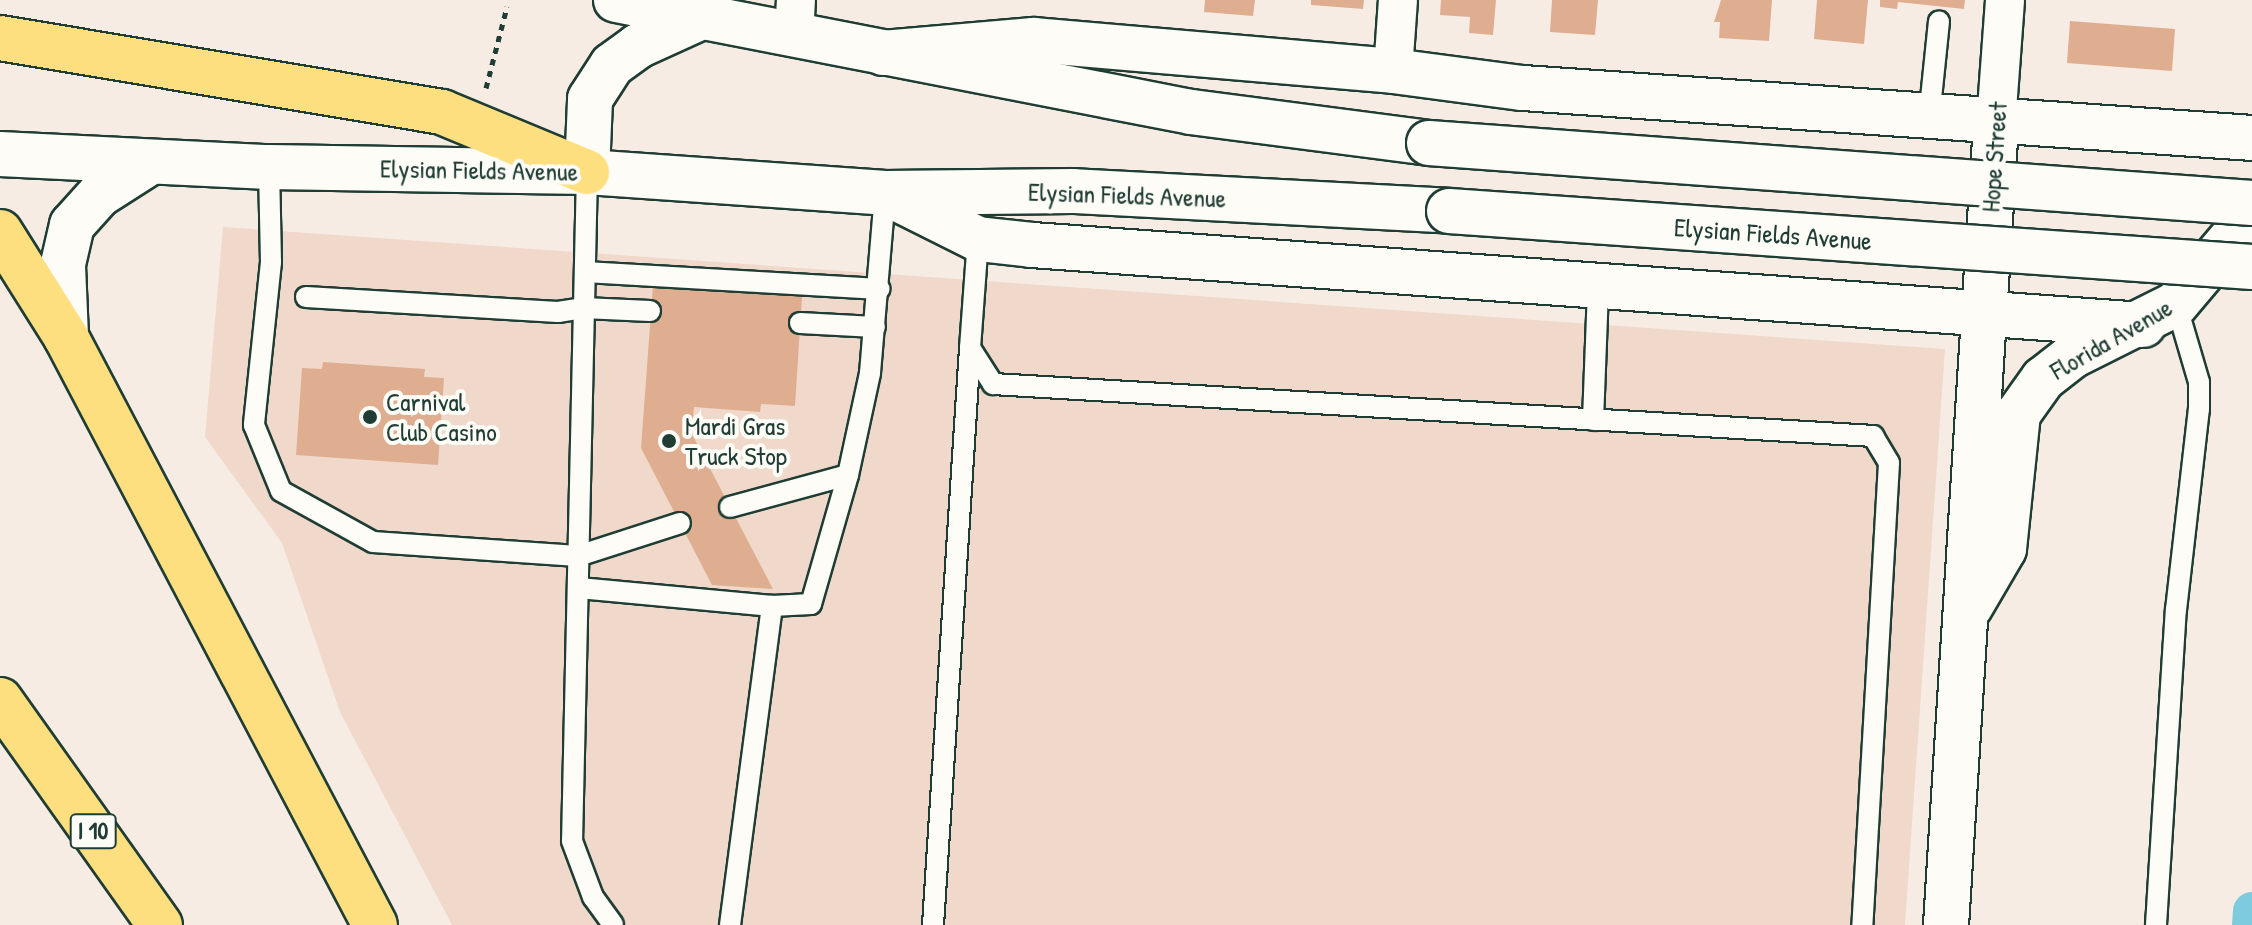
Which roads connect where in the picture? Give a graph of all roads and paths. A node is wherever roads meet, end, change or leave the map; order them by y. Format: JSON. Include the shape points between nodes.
{"nodes":[{"id":1,"x":616,"y":0,"type":"edge"},
{"id":2,"x":1398,"y":0,"type":"edge"},
{"id":3,"x":2005,"y":0,"type":"edge"},
{"id":4,"x":507,"y":7,"type":"dead end"},
{"id":5,"x":702,"y":17,"type":"junction"},
{"id":6,"x":795,"y":18,"type":"edge"},
{"id":7,"x":1939,"y":22,"type":"dead end"},
{"id":8,"x":0,"y":38,"type":"edge"},
{"id":9,"x":883,"y":53,"type":"junction"},
{"id":10,"x":1393,"y":71,"type":"junction"},
{"id":11,"x":486,"y":89,"type":"dead end"},
{"id":12,"x":1929,"y":118,"type":"junction"},
{"id":13,"x":1996,"y":123,"type":"junction"},
{"id":14,"x":2252,"y":138,"type":"edge"},
{"id":15,"x":0,"y":154,"type":"edge"},
{"id":16,"x":149,"y":163,"type":"junction"},
{"id":17,"x":269,"y":167,"type":"junction"},
{"id":18,"x":587,"y":172,"type":"junction"},
{"id":19,"x":885,"y":193,"type":"junction"},
{"id":20,"x":2252,"y":203,"type":"edge"},
{"id":21,"x":2252,"y":214,"type":"edge"},
{"id":22,"x":0,"y":232,"type":"edge"},
{"id":23,"x":978,"y":239,"type":"junction"},
{"id":24,"x":2252,"y":267,"type":"edge"},
{"id":25,"x":585,"y":272,"type":"junction"},
{"id":26,"x":880,"y":289,"type":"junction"},
{"id":27,"x":1598,"y":289,"type":"junction"},
{"id":28,"x":306,"y":297,"type":"dead end"},
{"id":29,"x":583,"y":308,"type":"junction"},
{"id":30,"x":650,"y":311,"type":"dead end"},
{"id":31,"x":1985,"y":314,"type":"junction"},
{"id":32,"x":2159,"y":314,"type":"junction"},
{"id":33,"x":800,"y":323,"type":"dead end"},
{"id":34,"x":875,"y":327,"type":"junction"},
{"id":35,"x":66,"y":337,"type":"junction"},
{"id":36,"x":970,"y":348,"type":"junction"},
{"id":37,"x":1593,"y":420,"type":"junction"},
{"id":38,"x":848,"y":475,"type":"junction"},
{"id":39,"x":730,"y":507,"type":"dead end"},
{"id":40,"x":680,"y":523,"type":"dead end"},
{"id":41,"x":578,"y":556,"type":"junction"},
{"id":42,"x":579,"y":588,"type":"junction"},
{"id":43,"x":772,"y":606,"type":"junction"},
{"id":44,"x":1965,"y":616,"type":"junction"},
{"id":45,"x":0,"y":700,"type":"edge"},
{"id":46,"x":160,"y":925,"type":"edge"},
{"id":47,"x":375,"y":925,"type":"edge"},
{"id":48,"x":613,"y":925,"type":"edge"},
{"id":49,"x":730,"y":925,"type":"edge"},
{"id":50,"x":933,"y":925,"type":"edge"},
{"id":51,"x":1862,"y":925,"type":"edge"},
{"id":52,"x":1946,"y":925,"type":"edge"},
{"id":53,"x":2156,"y":925,"type":"edge"}],
"edges":[{"from":1,"to":5,"type":"main road"},
{"from":2,"to":10,"type":"street"},
{"from":3,"to":13,"type":"street","name":"Hope Street"},
{"from":4,"to":11,"type":"path"},
{"from":5,"to":6,"type":"main road"},
{"from":5,"to":18,"type":"main road","via":[[638,46],[612,65],[590,99]]},
{"from":6,"to":9,"type":"main road"},
{"from":7,"to":12,"type":"lane"},
{"from":8,"to":18,"type":"highway","via":[[442,112]]},
{"from":9,"to":10,"type":"main road","via":[[1033,40]]},
{"from":9,"to":20,"type":"main road","bridge":true,"via":[[1221,117],[1429,143]]},
{"from":10,"to":12,"type":"main road","via":[[1523,88]]},
{"from":12,"to":13,"type":"main road"},
{"from":13,"to":14,"type":"main road"},
{"from":13,"to":31,"type":"main road","name":"Hope Street"},
{"from":15,"to":16,"type":"main road","name":"Elysian Fields Avenue"},
{"from":16,"to":17,"type":"main road","name":"Elysian Fields Avenue"},
{"from":16,"to":35,"type":"main road","via":[[99,195],[72,225],[63,264]]},
{"from":17,"to":18,"type":"main road","name":"Elysian Fields Avenue"},
{"from":17,"to":41,"type":"lane","via":[[271,262],[254,425],[281,491],[373,542]]},
{"from":18,"to":19,"type":"main road","name":"Elysian Fields Avenue"},
{"from":18,"to":25,"type":"lane"},
{"from":19,"to":23,"type":"main road"},
{"from":19,"to":24,"type":"main road","name":"Elysian Fields Avenue","bridge":true,"via":[[1073,191],[1449,211]]},
{"from":19,"to":26,"type":"lane"},
{"from":21,"to":32,"type":"main road","name":"Florida Avenue"},
{"from":22,"to":35,"type":"highway"},
{"from":23,"to":27,"type":"main road"},
{"from":23,"to":36,"type":"lane"},
{"from":25,"to":26,"type":"lane"},
{"from":25,"to":29,"type":"lane"},
{"from":26,"to":34,"type":"lane"},
{"from":27,"to":31,"type":"main road"},
{"from":27,"to":37,"type":"lane"},
{"from":28,"to":29,"type":"lane","via":[[558,312]]},
{"from":29,"to":30,"type":"lane"},
{"from":29,"to":41,"type":"lane"},
{"from":31,"to":32,"type":"main road"},
{"from":31,"to":44,"type":"main road","name":"Florida Avenue"},
{"from":32,"to":44,"type":"main road","name":"Florida Avenue","via":[[2072,356],[2043,379],[2018,414],[2004,549]]},
{"from":32,"to":53,"type":"lane","via":[[2197,370],[2199,409],[2176,610]]},
{"from":33,"to":34,"type":"lane"},
{"from":34,"to":38,"type":"lane"},
{"from":35,"to":47,"type":"highway"},
{"from":36,"to":37,"type":"lane","via":[[993,384]]},
{"from":36,"to":50,"type":"lane"},
{"from":37,"to":51,"type":"lane","via":[[1873,436],[1889,463]]},
{"from":38,"to":39,"type":"lane"},
{"from":38,"to":43,"type":"lane","via":[[811,604]]},
{"from":40,"to":41,"type":"lane"},
{"from":41,"to":42,"type":"lane"},
{"from":42,"to":43,"type":"lane"},
{"from":42,"to":48,"type":"lane","via":[[572,841],[593,897]]},
{"from":43,"to":49,"type":"lane"},
{"from":44,"to":52,"type":"main road","name":"Florida Avenue"},
{"from":45,"to":46,"type":"highway","number":"I 10"}]}
